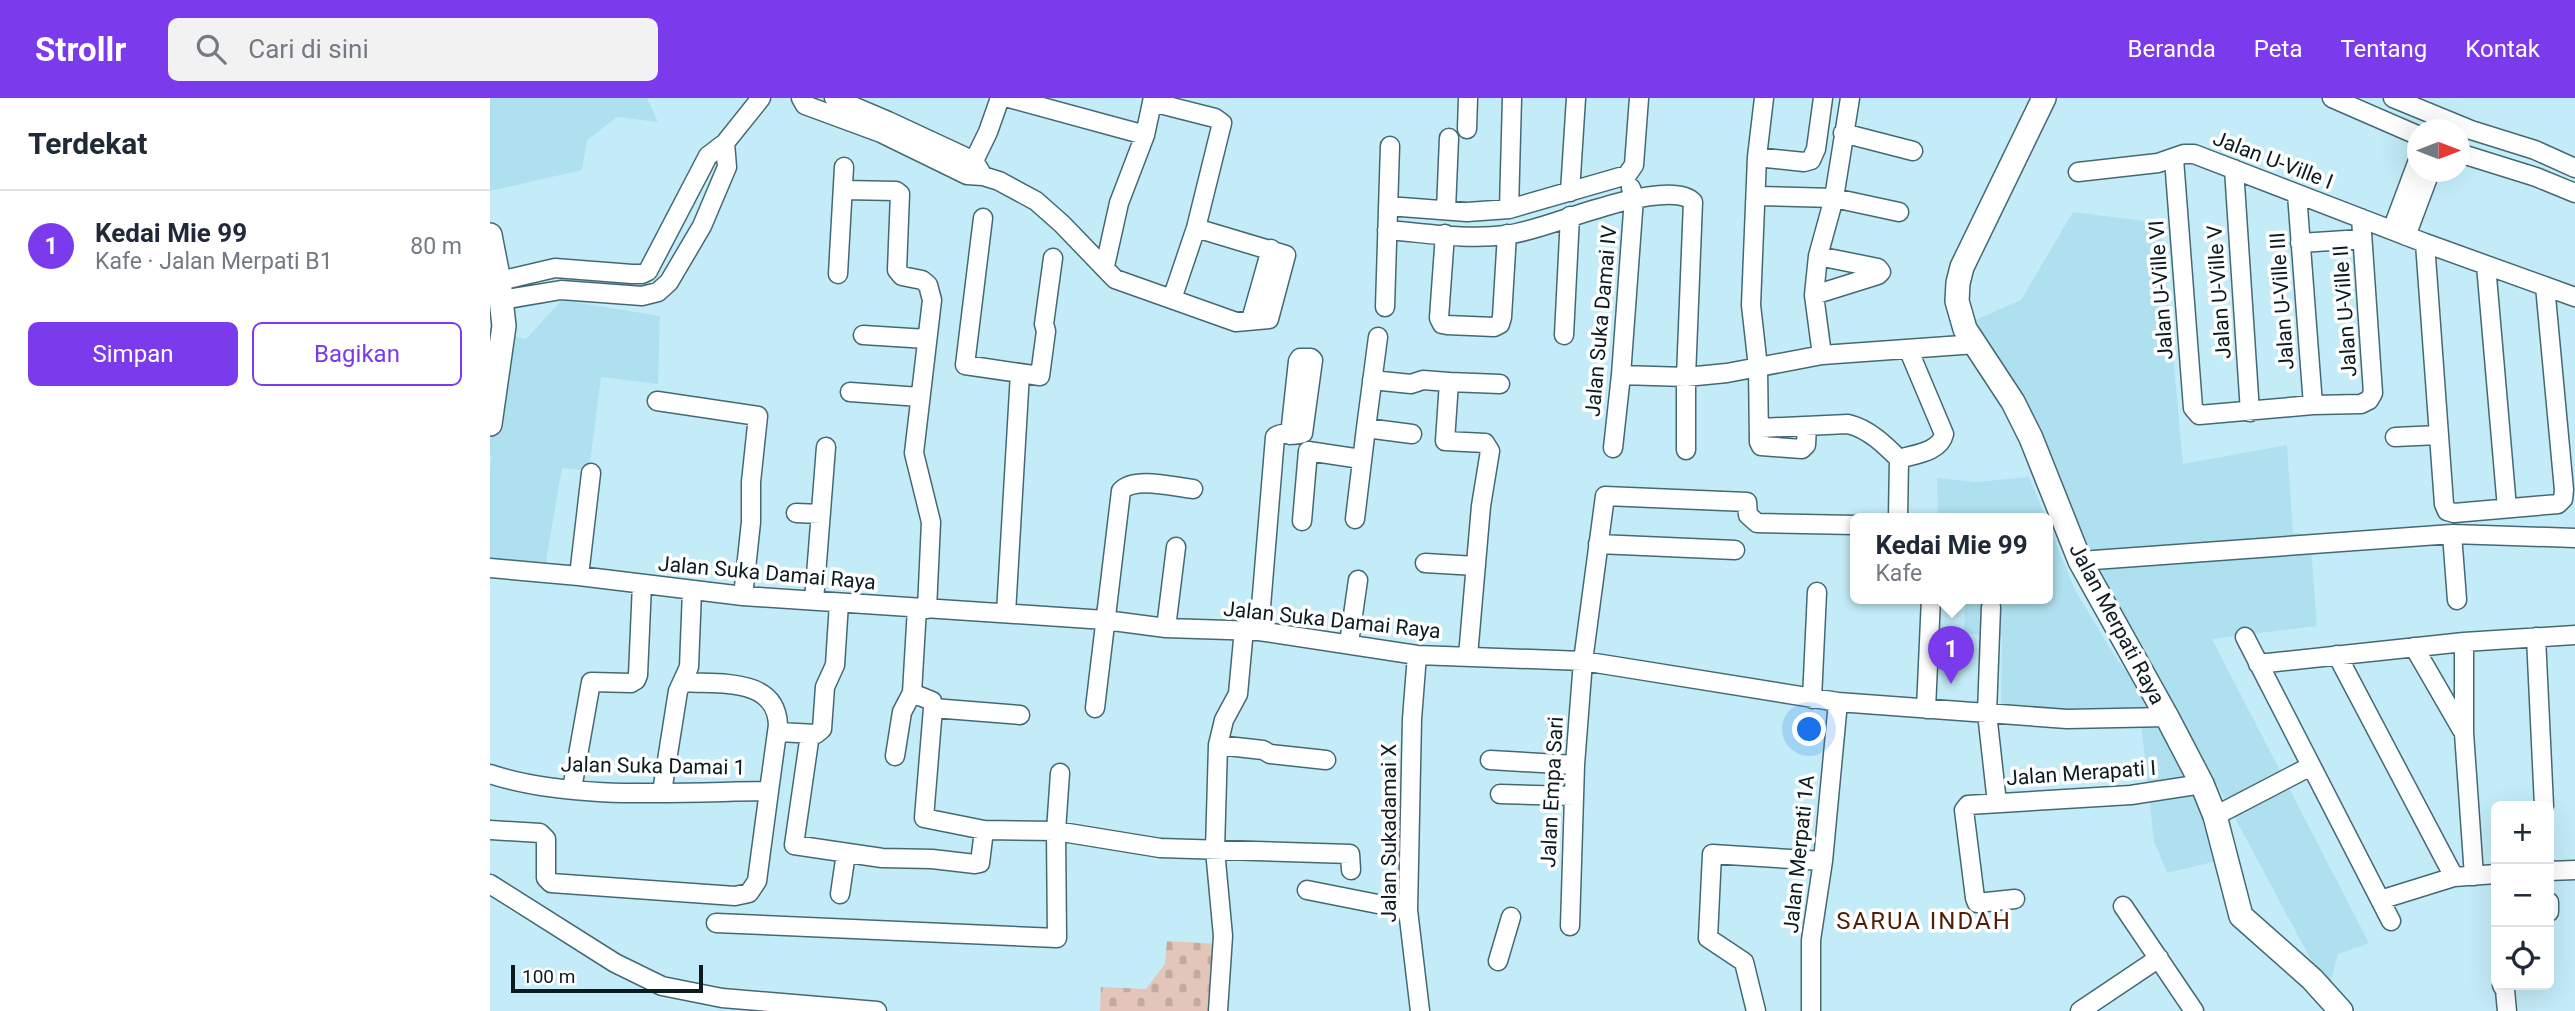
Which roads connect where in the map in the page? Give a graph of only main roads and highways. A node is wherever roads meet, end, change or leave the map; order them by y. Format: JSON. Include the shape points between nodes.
{"nodes":[{"id":1,"x":2044,"y":98,"type":"edge"},
{"id":2,"x":490,"y":235,"type":"edge"},
{"id":3,"x":490,"y":424,"type":"edge"},
{"id":4,"x":2341,"y":1011,"type":"edge"}],
"edges":[{"from":1,"to":4,"type":"main road","name":"Jalan Merpati Raya","via":[[1962,267],[1957,301],[1965,329],[2013,402],[2080,561],[2202,784],[2241,916]]},
{"from":2,"to":3,"type":"main road","via":[[503,344]]}]}
